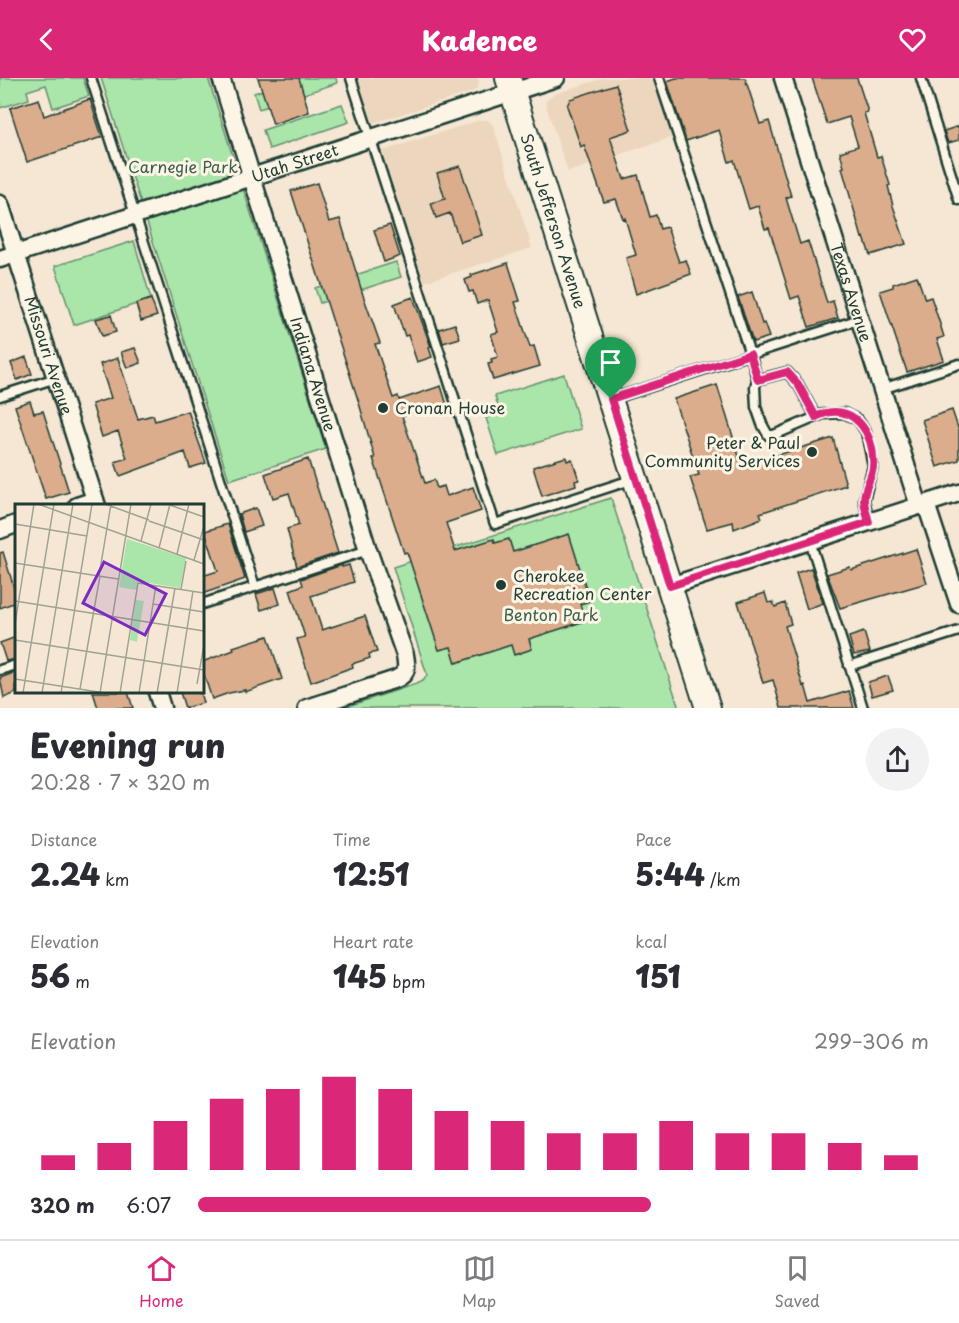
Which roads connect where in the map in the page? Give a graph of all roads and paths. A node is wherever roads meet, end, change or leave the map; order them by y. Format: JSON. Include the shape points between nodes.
{"nodes":[{"id":1,"x":91,"y":78,"type":"edge"},
{"id":2,"x":221,"y":78,"type":"edge"},
{"id":3,"x":351,"y":78,"type":"edge"},
{"id":4,"x":556,"y":78,"type":"edge"},
{"id":5,"x":660,"y":78,"type":"edge"},
{"id":6,"x":783,"y":78,"type":"edge"},
{"id":7,"x":921,"y":78,"type":"edge"},
{"id":8,"x":510,"y":86,"type":"edge"},
{"id":9,"x":370,"y":139,"type":"junction"},
{"id":10,"x":253,"y":177,"type":"junction"},
{"id":11,"x":959,"y":200,"type":"edge"},
{"id":12,"x":0,"y":204,"type":"edge"},
{"id":13,"x":135,"y":215,"type":"junction"},
{"id":14,"x":8,"y":256,"type":"edge"},
{"id":15,"x":860,"y":319,"type":"junction"},
{"id":16,"x":750,"y":354,"type":"junction"},
{"id":17,"x":959,"y":364,"type":"edge"},
{"id":18,"x":56,"y":378,"type":"junction"},
{"id":19,"x":758,"y":380,"type":"junction"},
{"id":20,"x":882,"y":389,"type":"junction"},
{"id":21,"x":0,"y":396,"type":"edge"},
{"id":22,"x":611,"y":399,"type":"junction"},
{"id":23,"x":816,"y":417,"type":"junction"},
{"id":24,"x":637,"y":478,"type":"junction"},
{"id":25,"x":959,"y":493,"type":"edge"},
{"id":26,"x":96,"y":503,"type":"edge"},
{"id":27,"x":923,"y":505,"type":"junction"},
{"id":28,"x":869,"y":522,"type":"junction"},
{"id":29,"x":15,"y":524,"type":"edge"},
{"id":30,"x":0,"y":530,"type":"edge"},
{"id":31,"x":810,"y":541,"type":"junction"},
{"id":32,"x":368,"y":550,"type":"junction"},
{"id":33,"x":670,"y":586,"type":"junction"},
{"id":34,"x":255,"y":587,"type":"junction"},
{"id":35,"x":204,"y":603,"type":"edge"},
{"id":36,"x":959,"y":604,"type":"edge"},
{"id":37,"x":959,"y":631,"type":"edge"},
{"id":38,"x":15,"y":665,"type":"edge"},
{"id":39,"x":849,"y":666,"type":"junction"},
{"id":40,"x":0,"y":670,"type":"edge"},
{"id":41,"x":157,"y":693,"type":"edge"},
{"id":42,"x":162,"y":708,"type":"edge"},
{"id":43,"x":307,"y":708,"type":"edge"},
{"id":44,"x":708,"y":708,"type":"edge"},
{"id":45,"x":863,"y":708,"type":"edge"}],
"edges":[{"from":1,"to":13,"type":"lane"},
{"from":2,"to":10,"type":"street","name":"Indiana Avenue"},
{"from":3,"to":9,"type":"lane"},
{"from":4,"to":8,"type":"street","name":"Utah Street"},
{"from":5,"to":16,"type":"lane"},
{"from":6,"to":15,"type":"street","name":"Texas Avenue"},
{"from":7,"to":11,"type":"lane"},
{"from":8,"to":9,"type":"street","name":"Utah Street"},
{"from":8,"to":22,"type":"main road","name":"South Jefferson Avenue"},
{"from":9,"to":10,"type":"street","name":"Utah Street"},
{"from":9,"to":24,"type":"lane","via":[[495,524]]},
{"from":10,"to":13,"type":"street","name":"Utah Street"},
{"from":10,"to":32,"type":"street","name":"Indiana Avenue"},
{"from":12,"to":14,"type":"street","name":"Missouri Avenue"},
{"from":13,"to":14,"type":"street","name":"Utah Street"},
{"from":13,"to":34,"type":"lane"},
{"from":14,"to":18,"type":"street","name":"Missouri Avenue"},
{"from":15,"to":16,"type":"lane"},
{"from":15,"to":20,"type":"street","name":"Texas Avenue"},
{"from":16,"to":19,"type":"lane"},
{"from":16,"to":22,"type":"lane"},
{"from":17,"to":20,"type":"lane"},
{"from":18,"to":21,"type":"lane"},
{"from":18,"to":26,"type":"street","name":"Missouri Avenue"},
{"from":19,"to":23,"type":"lane","via":[[787,372]]},
{"from":19,"to":23,"type":"lane","via":[[756,407],[768,435]]},
{"from":20,"to":27,"type":"street","name":"Texas Avenue"},
{"from":22,"to":24,"type":"main road","name":"South Jefferson Avenue"},
{"from":23,"to":28,"type":"lane","via":[[844,412],[858,420],[866,432],[873,466],[864,500]]},
{"from":24,"to":33,"type":"main road","name":"South Jefferson Avenue"},
{"from":25,"to":27,"type":"street"},
{"from":27,"to":28,"type":"street"},
{"from":27,"to":36,"type":"street","name":"Texas Avenue"},
{"from":28,"to":31,"type":"street"},
{"from":29,"to":30,"type":"street"},
{"from":31,"to":33,"type":"street"},
{"from":31,"to":39,"type":"lane"},
{"from":32,"to":34,"type":"lane"},
{"from":32,"to":43,"type":"street","name":"Indiana Avenue","via":[[405,655],[406,671],[396,679]]},
{"from":33,"to":44,"type":"main road","name":"South Jefferson Avenue"},
{"from":34,"to":35,"type":"lane"},
{"from":37,"to":39,"type":"lane"},
{"from":38,"to":40,"type":"lane"},
{"from":39,"to":45,"type":"lane"},
{"from":41,"to":42,"type":"street"}]}
